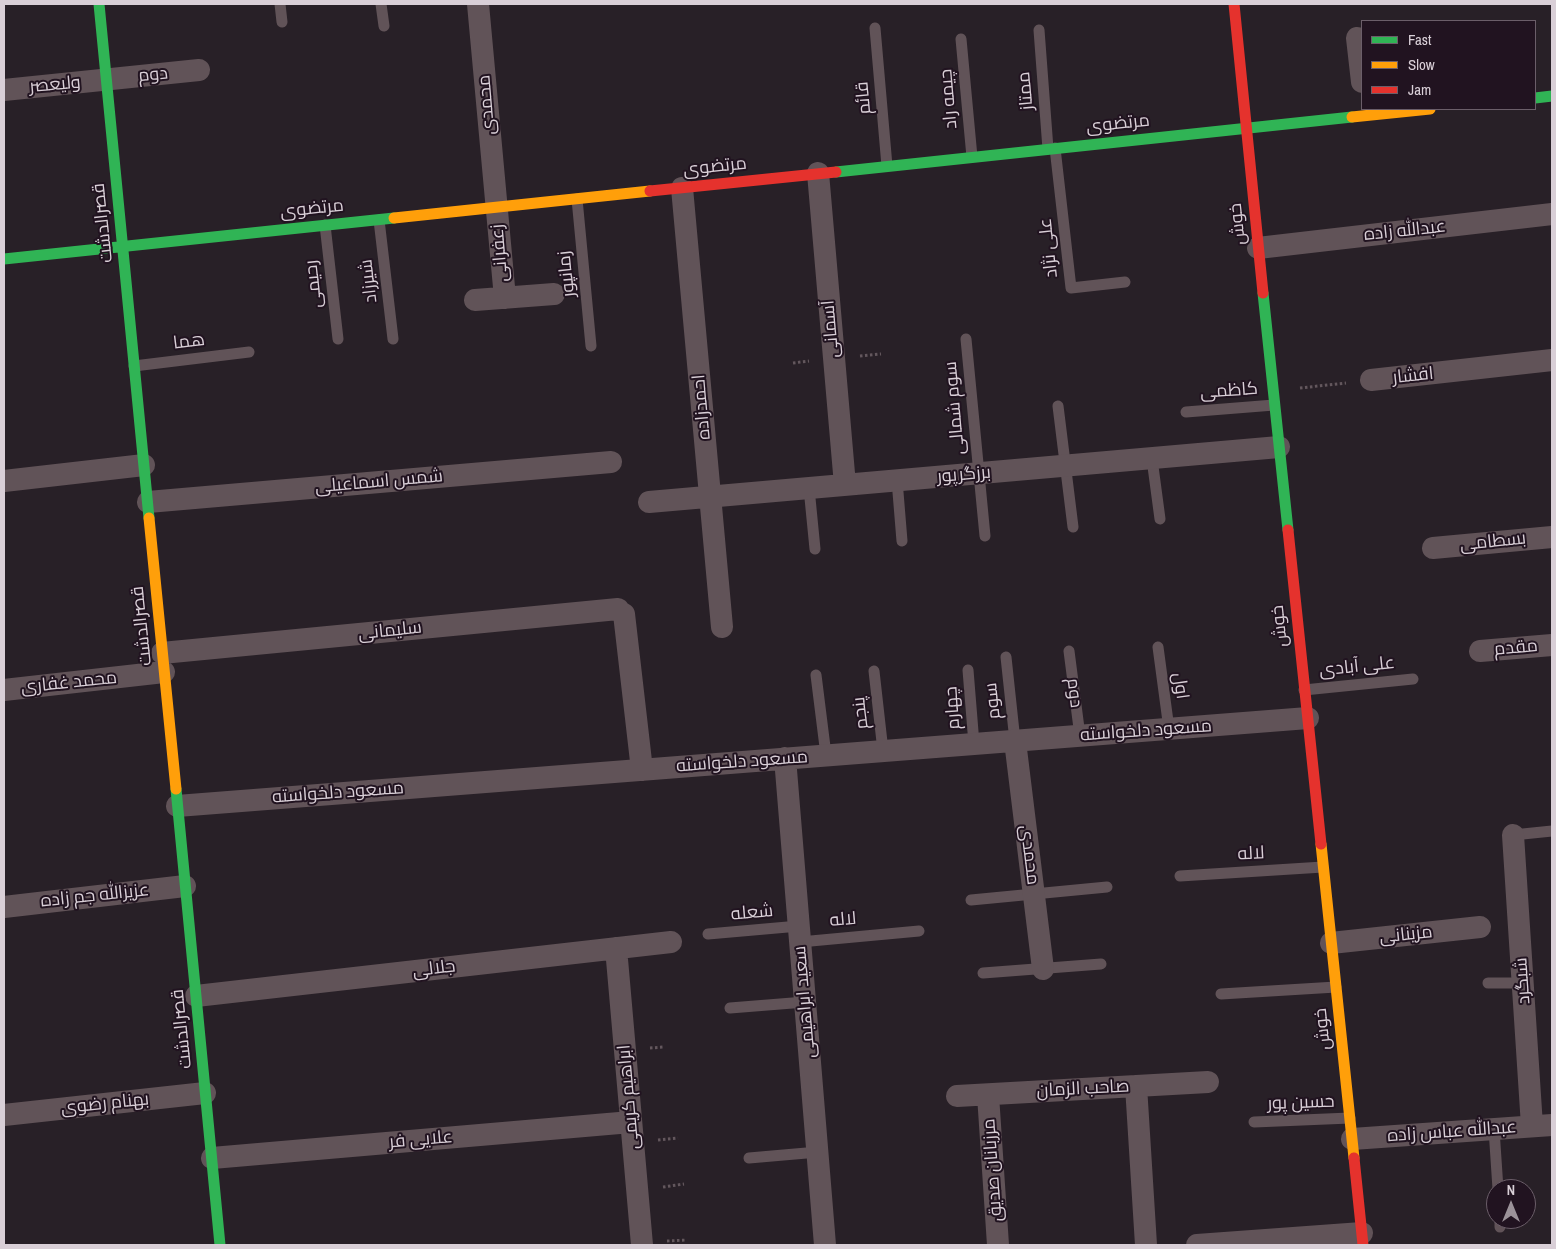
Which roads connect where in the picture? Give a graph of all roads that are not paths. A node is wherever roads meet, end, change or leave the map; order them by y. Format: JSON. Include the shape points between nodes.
{"nodes":[{"id":1,"x":99,"y":4,"type":"edge"},
{"id":2,"x":280,"y":4,"type":"edge"},
{"id":3,"x":381,"y":4,"type":"edge"},
{"id":4,"x":478,"y":4,"type":"edge"},
{"id":5,"x":1234,"y":4,"type":"edge"},
{"id":6,"x":282,"y":22,"type":"dead end"},
{"id":7,"x":384,"y":26,"type":"dead end"},
{"id":8,"x":875,"y":28,"type":"dead end"},
{"id":9,"x":1039,"y":30,"type":"dead end"},
{"id":10,"x":1357,"y":38,"type":"dead end"},
{"id":11,"x":961,"y":39,"type":"dead end"},
{"id":12,"x":199,"y":70,"type":"dead end"},
{"id":13,"x":1361,"y":73,"type":"edge"},
{"id":14,"x":106,"y":80,"type":"junction"},
{"id":15,"x":4,"y":90,"type":"edge"},
{"id":16,"x":1552,"y":96,"type":"edge"},
{"id":17,"x":1536,"y":98,"type":"edge"},
{"id":18,"x":1409,"y":110,"type":"edge"},
{"id":19,"x":1366,"y":112,"type":"edge"},
{"id":20,"x":1245,"y":128,"type":"junction"},
{"id":21,"x":1052,"y":149,"type":"junction"},
{"id":22,"x":972,"y":157,"type":"junction"},
{"id":23,"x":887,"y":166,"type":"junction"},
{"id":24,"x":818,"y":173,"type":"junction"},
{"id":25,"x":682,"y":188,"type":"junction"},
{"id":26,"x":577,"y":199,"type":"junction"},
{"id":27,"x":496,"y":207,"type":"junction"},
{"id":28,"x":1552,"y":214,"type":"edge"},
{"id":29,"x":379,"y":220,"type":"junction"},
{"id":30,"x":325,"y":225,"type":"junction"},
{"id":31,"x":123,"y":246,"type":"junction"},
{"id":32,"x":1258,"y":248,"type":"junction"},
{"id":33,"x":4,"y":259,"type":"edge"},
{"id":34,"x":1126,"y":282,"type":"dead end"},
{"id":35,"x":554,"y":294,"type":"dead end"},
{"id":36,"x":504,"y":298,"type":"junction"},
{"id":37,"x":475,"y":300,"type":"dead end"},
{"id":38,"x":338,"y":339,"type":"dead end"},
{"id":39,"x":393,"y":339,"type":"dead end"},
{"id":40,"x":966,"y":339,"type":"dead end"},
{"id":41,"x":591,"y":346,"type":"dead end"},
{"id":42,"x":249,"y":352,"type":"dead end"},
{"id":43,"x":1552,"y":360,"type":"edge"},
{"id":44,"x":134,"y":366,"type":"junction"},
{"id":45,"x":1371,"y":380,"type":"road end"},
{"id":46,"x":1274,"y":405,"type":"junction"},
{"id":47,"x":1058,"y":406,"type":"dead end"},
{"id":48,"x":1186,"y":412,"type":"dead end"},
{"id":49,"x":1279,"y":447,"type":"junction"},
{"id":50,"x":1152,"y":458,"type":"junction"},
{"id":51,"x":611,"y":462,"type":"dead end"},
{"id":52,"x":144,"y":465,"type":"junction"},
{"id":53,"x":1066,"y":466,"type":"junction"},
{"id":54,"x":979,"y":473,"type":"junction"},
{"id":55,"x":897,"y":480,"type":"junction"},
{"id":56,"x":4,"y":481,"type":"edge"},
{"id":57,"x":845,"y":485,"type":"junction"},
{"id":58,"x":809,"y":488,"type":"junction"},
{"id":59,"x":710,"y":496,"type":"junction"},
{"id":60,"x":148,"y":502,"type":"junction"},
{"id":61,"x":649,"y":502,"type":"dead end"},
{"id":62,"x":1160,"y":519,"type":"dead end"},
{"id":63,"x":1073,"y":527,"type":"dead end"},
{"id":64,"x":985,"y":536,"type":"dead end"},
{"id":65,"x":1552,"y":537,"type":"edge"},
{"id":66,"x":902,"y":541,"type":"dead end"},
{"id":67,"x":1433,"y":548,"type":"dead end"},
{"id":68,"x":815,"y":549,"type":"dead end"},
{"id":69,"x":722,"y":627,"type":"dead end"},
{"id":70,"x":1552,"y":645,"type":"edge"},
{"id":71,"x":1158,"y":647,"type":"dead end"},
{"id":72,"x":1069,"y":651,"type":"dead end"},
{"id":73,"x":1480,"y":651,"type":"dead end"},
{"id":74,"x":1006,"y":657,"type":"dead end"},
{"id":75,"x":163,"y":663,"type":"junction"},
{"id":76,"x":968,"y":670,"type":"dead end"},
{"id":77,"x":874,"y":671,"type":"dead end"},
{"id":78,"x":816,"y":675,"type":"dead end"},
{"id":79,"x":1413,"y":679,"type":"dead end"},
{"id":80,"x":4,"y":690,"type":"edge"},
{"id":81,"x":1304,"y":690,"type":"junction"},
{"id":82,"x":1308,"y":718,"type":"junction"},
{"id":83,"x":1168,"y":729,"type":"junction"},
{"id":84,"x":1080,"y":736,"type":"junction"},
{"id":85,"x":1015,"y":741,"type":"junction"},
{"id":86,"x":974,"y":744,"type":"junction"},
{"id":87,"x":883,"y":751,"type":"junction"},
{"id":88,"x":826,"y":755,"type":"junction"},
{"id":89,"x":785,"y":758,"type":"junction"},
{"id":90,"x":642,"y":770,"type":"junction"},
{"id":91,"x":177,"y":806,"type":"junction"},
{"id":92,"x":1552,"y":831,"type":"edge"},
{"id":93,"x":1513,"y":835,"type":"joint"},
{"id":94,"x":1323,"y":867,"type":"junction"},
{"id":95,"x":1180,"y":876,"type":"dead end"},
{"id":96,"x":185,"y":886,"type":"junction"},
{"id":97,"x":1107,"y":887,"type":"dead end"},
{"id":98,"x":1034,"y":893,"type":"junction"},
{"id":99,"x":971,"y":900,"type":"dead end"},
{"id":100,"x":4,"y":907,"type":"edge"},
{"id":101,"x":1480,"y":927,"type":"dead end"},
{"id":102,"x":919,"y":931,"type":"dead end"},
{"id":103,"x":708,"y":934,"type":"dead end"},
{"id":104,"x":799,"y":934,"type":"junction"},
{"id":105,"x":672,"y":942,"type":"dead end"},
{"id":106,"x":1331,"y":943,"type":"junction"},
{"id":107,"x":616,"y":948,"type":"junction"},
{"id":108,"x":1101,"y":964,"type":"dead end"},
{"id":109,"x":1044,"y":969,"type":"junction"},
{"id":110,"x":984,"y":973,"type":"dead end"},
{"id":111,"x":1488,"y":983,"type":"dead end"},
{"id":112,"x":1524,"y":984,"type":"junction"},
{"id":113,"x":1336,"y":987,"type":"junction"},
{"id":114,"x":1221,"y":994,"type":"dead end"},
{"id":115,"x":196,"y":996,"type":"junction"},
{"id":116,"x":805,"y":1002,"type":"junction"},
{"id":117,"x":730,"y":1008,"type":"dead end"},
{"id":118,"x":1208,"y":1082,"type":"dead end"},
{"id":119,"x":1136,"y":1086,"type":"junction"},
{"id":120,"x":205,"y":1093,"type":"junction"},
{"id":121,"x":988,"y":1095,"type":"junction"},
{"id":122,"x":957,"y":1096,"type":"dead end"},
{"id":123,"x":4,"y":1114,"type":"edge"},
{"id":124,"x":631,"y":1122,"type":"junction"},
{"id":125,"x":1254,"y":1122,"type":"dead end"},
{"id":126,"x":1542,"y":1125,"type":"edge"},
{"id":127,"x":1351,"y":1129,"type":"junction"},
{"id":128,"x":1494,"y":1129,"type":"junction"},
{"id":129,"x":818,"y":1152,"type":"junction"},
{"id":130,"x":212,"y":1158,"type":"junction"},
{"id":131,"x":748,"y":1158,"type":"dead end"},
{"id":132,"x":1497,"y":1179,"type":"edge"},
{"id":133,"x":1363,"y":1239,"type":"edge"},
{"id":134,"x":220,"y":1245,"type":"edge"},
{"id":135,"x":642,"y":1245,"type":"edge"},
{"id":136,"x":826,"y":1245,"type":"edge"},
{"id":137,"x":998,"y":1245,"type":"edge"},
{"id":138,"x":1146,"y":1245,"type":"edge"},
{"id":139,"x":1198,"y":1245,"type":"edge"}],
"edges":[{"from":1,"to":14,"type":"street","name":"قصرالدشت"},
{"from":2,"to":6,"type":"lane"},
{"from":3,"to":7,"type":"lane"},
{"from":4,"to":27,"type":"street","name":"محمدی"},
{"from":5,"to":20,"type":"street","name":"خوش"},
{"from":8,"to":23,"type":"lane","name":"قائم"},
{"from":9,"to":21,"type":"lane","name":"ممتاز"},
{"from":10,"to":13,"type":"street"},
{"from":11,"to":22,"type":"lane","name":"چیمه راد"},
{"from":12,"to":14,"type":"street","name":"دوم"},
{"from":14,"to":15,"type":"street","name":"ولیعصر"},
{"from":14,"to":31,"type":"street","name":"قصرالدشت"},
{"from":16,"to":17,"type":"street"},
{"from":18,"to":19,"type":"street","name":"مرتضوی"},
{"from":19,"to":20,"type":"street","name":"مرتضوی"},
{"from":20,"to":21,"type":"street","name":"مرتضوی"},
{"from":20,"to":32,"type":"street","name":"خوش"},
{"from":21,"to":22,"type":"street","name":"مرتضوی"},
{"from":21,"to":34,"type":"lane","name":"علی نژاد","via":[[1071,288]]},
{"from":22,"to":23,"type":"street","name":"مرتضوی"},
{"from":23,"to":24,"type":"street","name":"مرتضوی"},
{"from":24,"to":25,"type":"street","name":"مرتضوی"},
{"from":24,"to":57,"type":"street","name":"آسمانی"},
{"from":25,"to":26,"type":"street","name":"مرتضوی"},
{"from":25,"to":59,"type":"street","name":"احمدزاده"},
{"from":26,"to":27,"type":"street","name":"مرتضوی"},
{"from":26,"to":41,"type":"lane","name":"زمانپور"},
{"from":27,"to":29,"type":"street","name":"مرتضوی"},
{"from":27,"to":36,"type":"street","name":"زعفرانی"},
{"from":28,"to":32,"type":"street","name":"عبدالله زاده"},
{"from":29,"to":30,"type":"street","name":"مرتضوی"},
{"from":29,"to":39,"type":"lane","name":"شیرزاد"},
{"from":30,"to":31,"type":"street","name":"مرتضوی"},
{"from":30,"to":38,"type":"lane","name":"رحیمی"},
{"from":31,"to":33,"type":"street","name":"مرتضوی"},
{"from":31,"to":44,"type":"street","name":"قصرالدشت"},
{"from":32,"to":46,"type":"street","name":"خوش"},
{"from":35,"to":36,"type":"street"},
{"from":36,"to":37,"type":"street"},
{"from":40,"to":54,"type":"lane","name":"سوم شمالی"},
{"from":42,"to":44,"type":"lane","name":"هما"},
{"from":43,"to":45,"type":"street","name":"افشار"},
{"from":44,"to":52,"type":"street","name":"قصرالدشت"},
{"from":46,"to":48,"type":"lane","name":"کاظمی"},
{"from":46,"to":49,"type":"street","name":"خوش"},
{"from":47,"to":53,"type":"lane"},
{"from":49,"to":50,"type":"street","name":"برزگرپور"},
{"from":49,"to":81,"type":"street","name":"خوش"},
{"from":50,"to":53,"type":"street","name":"برزگرپور"},
{"from":50,"to":62,"type":"lane"},
{"from":51,"to":60,"type":"street","name":"شمس اسماعیلی"},
{"from":52,"to":56,"type":"street"},
{"from":52,"to":60,"type":"street","name":"قصرالدشت"},
{"from":53,"to":54,"type":"street","name":"برزگرپور"},
{"from":53,"to":63,"type":"lane"},
{"from":54,"to":55,"type":"street","name":"برزگرپور"},
{"from":54,"to":64,"type":"lane","name":"سوم شمالی"},
{"from":55,"to":57,"type":"street","name":"برزگرپور"},
{"from":55,"to":66,"type":"lane"},
{"from":57,"to":58,"type":"street","name":"برزگرپور"},
{"from":58,"to":59,"type":"street","name":"برزگرپور"},
{"from":58,"to":68,"type":"lane"},
{"from":59,"to":61,"type":"street","name":"برزگرپور"},
{"from":59,"to":69,"type":"street","name":"احمدزاده"},
{"from":60,"to":75,"type":"street","name":"قصرالدشت"},
{"from":65,"to":67,"type":"street","name":"بسطامی"},
{"from":70,"to":73,"type":"street","name":"مقدم"},
{"from":71,"to":83,"type":"lane","name":"اول"},
{"from":72,"to":84,"type":"lane","name":"دوم"},
{"from":74,"to":85,"type":"lane","name":"سوم"},
{"from":75,"to":80,"type":"street","name":"محمد غفاری"},
{"from":75,"to":90,"type":"street","name":"سلیمانی","via":[[621,612]]},
{"from":75,"to":91,"type":"street","name":"قصرالدشت"},
{"from":76,"to":86,"type":"lane","name":"چهارم"},
{"from":77,"to":87,"type":"lane","name":"پنجم"},
{"from":78,"to":88,"type":"lane"},
{"from":79,"to":81,"type":"lane","name":"علی آبادی"},
{"from":81,"to":82,"type":"street","name":"خوش"},
{"from":82,"to":83,"type":"street","name":"مسعود دلخواسته"},
{"from":82,"to":94,"type":"street","name":"خوش"},
{"from":83,"to":84,"type":"street","name":"مسعود دلخواسته"},
{"from":84,"to":85,"type":"street","name":"مسعود دلخواسته"},
{"from":85,"to":86,"type":"street","name":"مسعود دلخواسته"},
{"from":85,"to":98,"type":"street","name":"محمدی"},
{"from":86,"to":87,"type":"street","name":"مسعود دلخواسته"},
{"from":87,"to":88,"type":"street","name":"مسعود دلخواسته"},
{"from":88,"to":89,"type":"street","name":"مسعود دلخواسته"},
{"from":89,"to":90,"type":"street","name":"مسعود دلخواسته"},
{"from":89,"to":104,"type":"street","name":"سعید ابراهیمی"},
{"from":90,"to":91,"type":"street","name":"مسعود دلخواسته"},
{"from":91,"to":96,"type":"street","name":"قصرالدشت"},
{"from":92,"to":93,"type":"lane"},
{"from":93,"to":112,"type":"street","name":"شبگرد"},
{"from":94,"to":95,"type":"lane","name":"لاله"},
{"from":94,"to":106,"type":"street","name":"خوش"},
{"from":96,"to":100,"type":"street","name":"عزیزالله جم زاده"},
{"from":96,"to":115,"type":"street","name":"قصرالدشت"},
{"from":97,"to":98,"type":"lane"},
{"from":98,"to":99,"type":"lane"},
{"from":98,"to":109,"type":"street","name":"محمدی"},
{"from":101,"to":106,"type":"street","name":"مزینانی"},
{"from":102,"to":104,"type":"lane","name":"لاله"},
{"from":103,"to":104,"type":"lane","name":"شعله"},
{"from":104,"to":116,"type":"street","name":"سعید ابراهیمی"},
{"from":105,"to":107,"type":"street","name":"جلالی"},
{"from":106,"to":113,"type":"street","name":"خوش"},
{"from":107,"to":115,"type":"street","name":"جلالی"},
{"from":107,"to":124,"type":"street","name":"ابراهیم کریمی"},
{"from":108,"to":109,"type":"lane"},
{"from":109,"to":110,"type":"lane"},
{"from":111,"to":112,"type":"lane"},
{"from":112,"to":126,"type":"street","name":"شبگرد"},
{"from":113,"to":114,"type":"lane"},
{"from":113,"to":127,"type":"street","name":"خوش"},
{"from":115,"to":120,"type":"street","name":"قصرالدشت"},
{"from":116,"to":117,"type":"lane"},
{"from":116,"to":129,"type":"street","name":"سعید ابراهیمی"},
{"from":118,"to":119,"type":"street","name":"صاحب الزمان"},
{"from":119,"to":121,"type":"street","name":"صاحب الزمان"},
{"from":119,"to":138,"type":"street"},
{"from":120,"to":123,"type":"street","name":"بهنام رضوی"},
{"from":120,"to":130,"type":"street","name":"قصرالدشت"},
{"from":121,"to":122,"type":"street","name":"صاحب الزمان"},
{"from":121,"to":137,"type":"street","name":"مرزبانان صدیق"},
{"from":124,"to":130,"type":"street","name":"علایی فر"},
{"from":124,"to":135,"type":"street","name":"ابراهیم کریمی"},
{"from":125,"to":127,"type":"lane","name":"حسین پور"},
{"from":126,"to":128,"type":"street","name":"عبدالله عباس زاده"},
{"from":127,"to":128,"type":"street","name":"عبدالله عباس زاده"},
{"from":127,"to":133,"type":"street","name":"خوش"},
{"from":128,"to":132,"type":"lane"},
{"from":129,"to":131,"type":"lane"},
{"from":129,"to":136,"type":"street","name":"سعید ابراهیمی"},
{"from":130,"to":134,"type":"street","name":"قصرالدشت"},
{"from":133,"to":139,"type":"street"}]}
